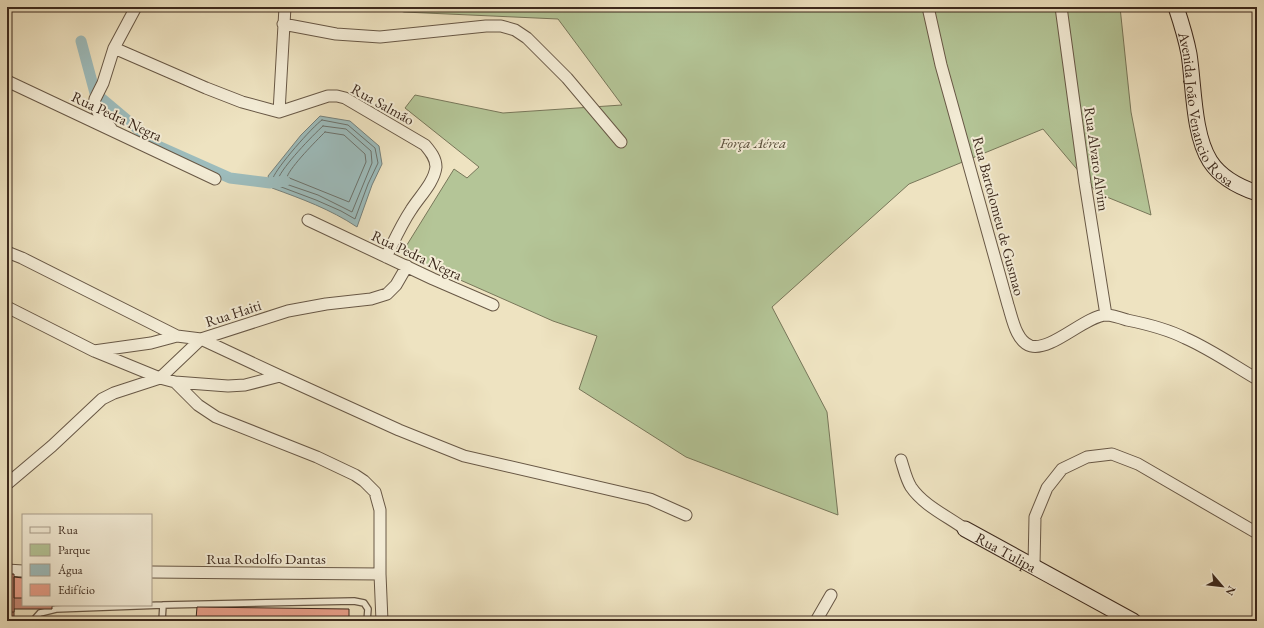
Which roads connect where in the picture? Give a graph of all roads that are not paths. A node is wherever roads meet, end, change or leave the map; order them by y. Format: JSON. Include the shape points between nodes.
{"nodes":[{"id":1,"x":136,"y":7,"type":"edge"},
{"id":2,"x":285,"y":7,"type":"edge"},
{"id":3,"x":928,"y":7,"type":"edge"},
{"id":4,"x":1061,"y":7,"type":"edge"},
{"id":5,"x":1176,"y":7,"type":"edge"},
{"id":6,"x":283,"y":24,"type":"junction"},
{"id":7,"x":114,"y":48,"type":"junction"},
{"id":8,"x":7,"y":81,"type":"edge"},
{"id":9,"x":279,"y":112,"type":"junction"},
{"id":10,"x":112,"y":130,"type":"junction"},
{"id":11,"x":621,"y":142,"type":"dead end"},
{"id":12,"x":215,"y":179,"type":"dead end"},
{"id":13,"x":1257,"y":194,"type":"edge"},
{"id":14,"x":308,"y":220,"type":"dead end"},
{"id":15,"x":7,"y":252,"type":"edge"},
{"id":16,"x":386,"y":257,"type":"junction"},
{"id":17,"x":407,"y":266,"type":"junction"},
{"id":18,"x":493,"y":305,"type":"dead end"},
{"id":19,"x":7,"y":307,"type":"edge"},
{"id":20,"x":1106,"y":315,"type":"junction"},
{"id":21,"x":176,"y":336,"type":"junction"},
{"id":22,"x":201,"y":339,"type":"junction"},
{"id":23,"x":94,"y":351,"type":"junction"},
{"id":24,"x":280,"y":376,"type":"junction"},
{"id":25,"x":160,"y":378,"type":"junction"},
{"id":26,"x":1257,"y":379,"type":"edge"},
{"id":27,"x":176,"y":382,"type":"junction"},
{"id":28,"x":901,"y":460,"type":"dead end"},
{"id":29,"x":7,"y":484,"type":"edge"},
{"id":30,"x":686,"y":515,"type":"dead end"},
{"id":31,"x":965,"y":529,"type":"joint"},
{"id":32,"x":1257,"y":533,"type":"edge"},
{"id":33,"x":1034,"y":565,"type":"junction"},
{"id":34,"x":7,"y":570,"type":"edge"},
{"id":35,"x":22,"y":570,"type":"edge"},
{"id":36,"x":152,"y":572,"type":"edge"},
{"id":37,"x":380,"y":574,"type":"junction"},
{"id":38,"x":831,"y":595,"type":"dead end"},
{"id":39,"x":152,"y":605,"type":"edge"},
{"id":40,"x":163,"y":605,"type":"junction"},
{"id":41,"x":136,"y":606,"type":"edge"},
{"id":42,"x":33,"y":621,"type":"edge"},
{"id":43,"x":162,"y":621,"type":"edge"},
{"id":44,"x":367,"y":621,"type":"edge"},
{"id":45,"x":382,"y":621,"type":"edge"},
{"id":46,"x":816,"y":621,"type":"edge"},
{"id":47,"x":1132,"y":621,"type":"edge"}],
"edges":[{"from":1,"to":7,"type":"street"},
{"from":2,"to":6,"type":"street"},
{"from":3,"to":20,"type":"street","name":"Rua Bartolomeu de Gusmao","via":[[1008,305],[1020,337],[1030,346],[1038,347]]},
{"from":4,"to":20,"type":"street","name":"Rua Alvaro Alvim"},
{"from":5,"to":13,"type":"main road","name":"Avenida João Venancio Rosa","via":[[1189,53],[1198,126],[1204,149],[1222,176]]},
{"from":6,"to":9,"type":"street"},
{"from":6,"to":11,"type":"street","via":[[336,34],[380,37],[486,26],[501,26],[515,30],[527,38],[567,78]]},
{"from":7,"to":9,"type":"street","via":[[242,102]]},
{"from":7,"to":10,"type":"street","via":[[94,104]]},
{"from":8,"to":10,"type":"street","name":"Rua Pedra Negra"},
{"from":9,"to":16,"type":"street","name":"Rua Salmão","via":[[328,96],[341,97],[417,140],[432,153],[436,167],[432,179],[410,210]]},
{"from":10,"to":12,"type":"street","name":"Rua Pedra Negra"},
{"from":14,"to":16,"type":"street","name":"Rua Pedra Negra"},
{"from":15,"to":21,"type":"street"},
{"from":16,"to":17,"type":"street","name":"Rua Pedra Negra"},
{"from":17,"to":18,"type":"street","name":"Rua Pedra Negra"},
{"from":17,"to":22,"type":"street","name":"Rua Haiti","via":[[396,285],[387,294],[371,299],[288,311]]},
{"from":19,"to":23,"type":"street"},
{"from":20,"to":26,"type":"street","via":[[1143,323],[1186,338]]},
{"from":21,"to":22,"type":"street"},
{"from":21,"to":23,"type":"street","via":[[151,343]]},
{"from":22,"to":24,"type":"street"},
{"from":22,"to":25,"type":"street","name":"Rua Haiti"},
{"from":23,"to":25,"type":"street"},
{"from":24,"to":27,"type":"street","via":[[245,385],[228,386]]},
{"from":24,"to":30,"type":"street","via":[[399,430],[464,456],[650,499]]},
{"from":25,"to":27,"type":"street"},
{"from":25,"to":29,"type":"street","name":"Rua Haiti","via":[[102,399]]},
{"from":27,"to":37,"type":"street","via":[[198,405],[216,417],[317,457],[364,481],[375,492],[380,510]]},
{"from":28,"to":31,"type":"street","name":"Rua Tulipa","via":[[910,485],[917,494],[927,504]]},
{"from":31,"to":33,"type":"main road","name":"Rua Tulipa"},
{"from":32,"to":33,"type":"street","via":[[1138,464],[1112,454],[1087,457],[1062,468],[1047,488],[1035,517]]},
{"from":33,"to":47,"type":"main road","name":"Rua Tulipa"},
{"from":34,"to":35,"type":"street"},
{"from":36,"to":37,"type":"street","name":"Rua Rodolfo Dantas"},
{"from":37,"to":45,"type":"street"},
{"from":38,"to":46,"type":"street"},
{"from":39,"to":40,"type":"lane"},
{"from":40,"to":43,"type":"lane"},
{"from":40,"to":44,"type":"lane","via":[[354,602],[364,603],[368,609]]},
{"from":41,"to":42,"type":"lane","via":[[56,609],[40,613]]}]}
